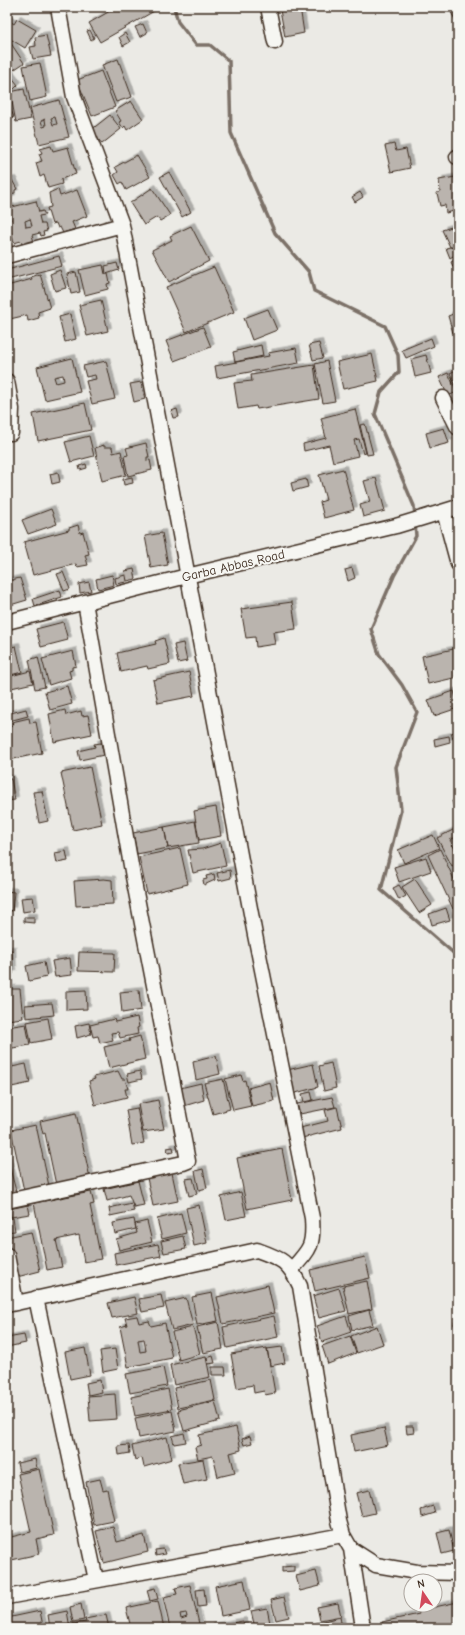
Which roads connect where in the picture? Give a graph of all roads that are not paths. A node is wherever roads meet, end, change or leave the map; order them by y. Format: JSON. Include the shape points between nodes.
{"nodes":[{"id":1,"x":58,"y":7,"type":"edge"},
{"id":2,"x":268,"y":7,"type":"edge"},
{"id":3,"x":275,"y":42,"type":"dead end"},
{"id":4,"x":122,"y":225,"type":"junction"},
{"id":5,"x":7,"y":256,"type":"edge"},
{"id":6,"x":7,"y":381,"type":"edge"},
{"id":7,"x":443,"y":398,"type":"dead end"},
{"id":8,"x":458,"y":428,"type":"edge"},
{"id":9,"x":11,"y":433,"type":"dead end"},
{"id":10,"x":458,"y":507,"type":"edge"},
{"id":11,"x":444,"y":512,"type":"junction"},
{"id":12,"x":458,"y":564,"type":"edge"},
{"id":13,"x":187,"y":576,"type":"junction"},
{"id":14,"x":85,"y":602,"type":"junction"},
{"id":15,"x":7,"y":622,"type":"edge"},
{"id":16,"x":7,"y":1201,"type":"edge"},
{"id":17,"x":7,"y":1255,"type":"edge"},
{"id":18,"x":292,"y":1269,"type":"junction"},
{"id":19,"x":36,"y":1298,"type":"junction"},
{"id":20,"x":12,"y":1304,"type":"edge"},
{"id":21,"x":343,"y":1535,"type":"junction"},
{"id":22,"x":351,"y":1549,"type":"junction"},
{"id":23,"x":458,"y":1573,"type":"edge"},
{"id":24,"x":96,"y":1580,"type":"junction"},
{"id":25,"x":7,"y":1597,"type":"edge"},
{"id":26,"x":363,"y":1628,"type":"edge"}],
"edges":[{"from":1,"to":4,"type":"street","via":[[74,97]]},
{"from":2,"to":3,"type":"street"},
{"from":4,"to":5,"type":"street"},
{"from":4,"to":13,"type":"street"},
{"from":6,"to":9,"type":"street","via":[[12,410]]},
{"from":7,"to":8,"type":"street"},
{"from":10,"to":11,"type":"street","name":"Garba Abbas Road"},
{"from":11,"to":12,"type":"street"},
{"from":11,"to":13,"type":"street","name":"Garba Abbas Road"},
{"from":13,"to":14,"type":"street","name":"Garba Abbas Road"},
{"from":13,"to":18,"type":"street","via":[[312,1218],[311,1245]]},
{"from":14,"to":15,"type":"street","name":"Garba Abbas Road"},
{"from":14,"to":16,"type":"street","via":[[133,878],[188,1161]]},
{"from":17,"to":20,"type":"street"},
{"from":18,"to":19,"type":"street","via":[[279,1257],[257,1250]]},
{"from":18,"to":21,"type":"street","via":[[300,1286]]},
{"from":19,"to":20,"type":"street"},
{"from":19,"to":24,"type":"street"},
{"from":21,"to":22,"type":"street"},
{"from":21,"to":24,"type":"street"},
{"from":22,"to":23,"type":"street","via":[[376,1565],[417,1572]]},
{"from":22,"to":26,"type":"street"},
{"from":24,"to":25,"type":"street"}]}
